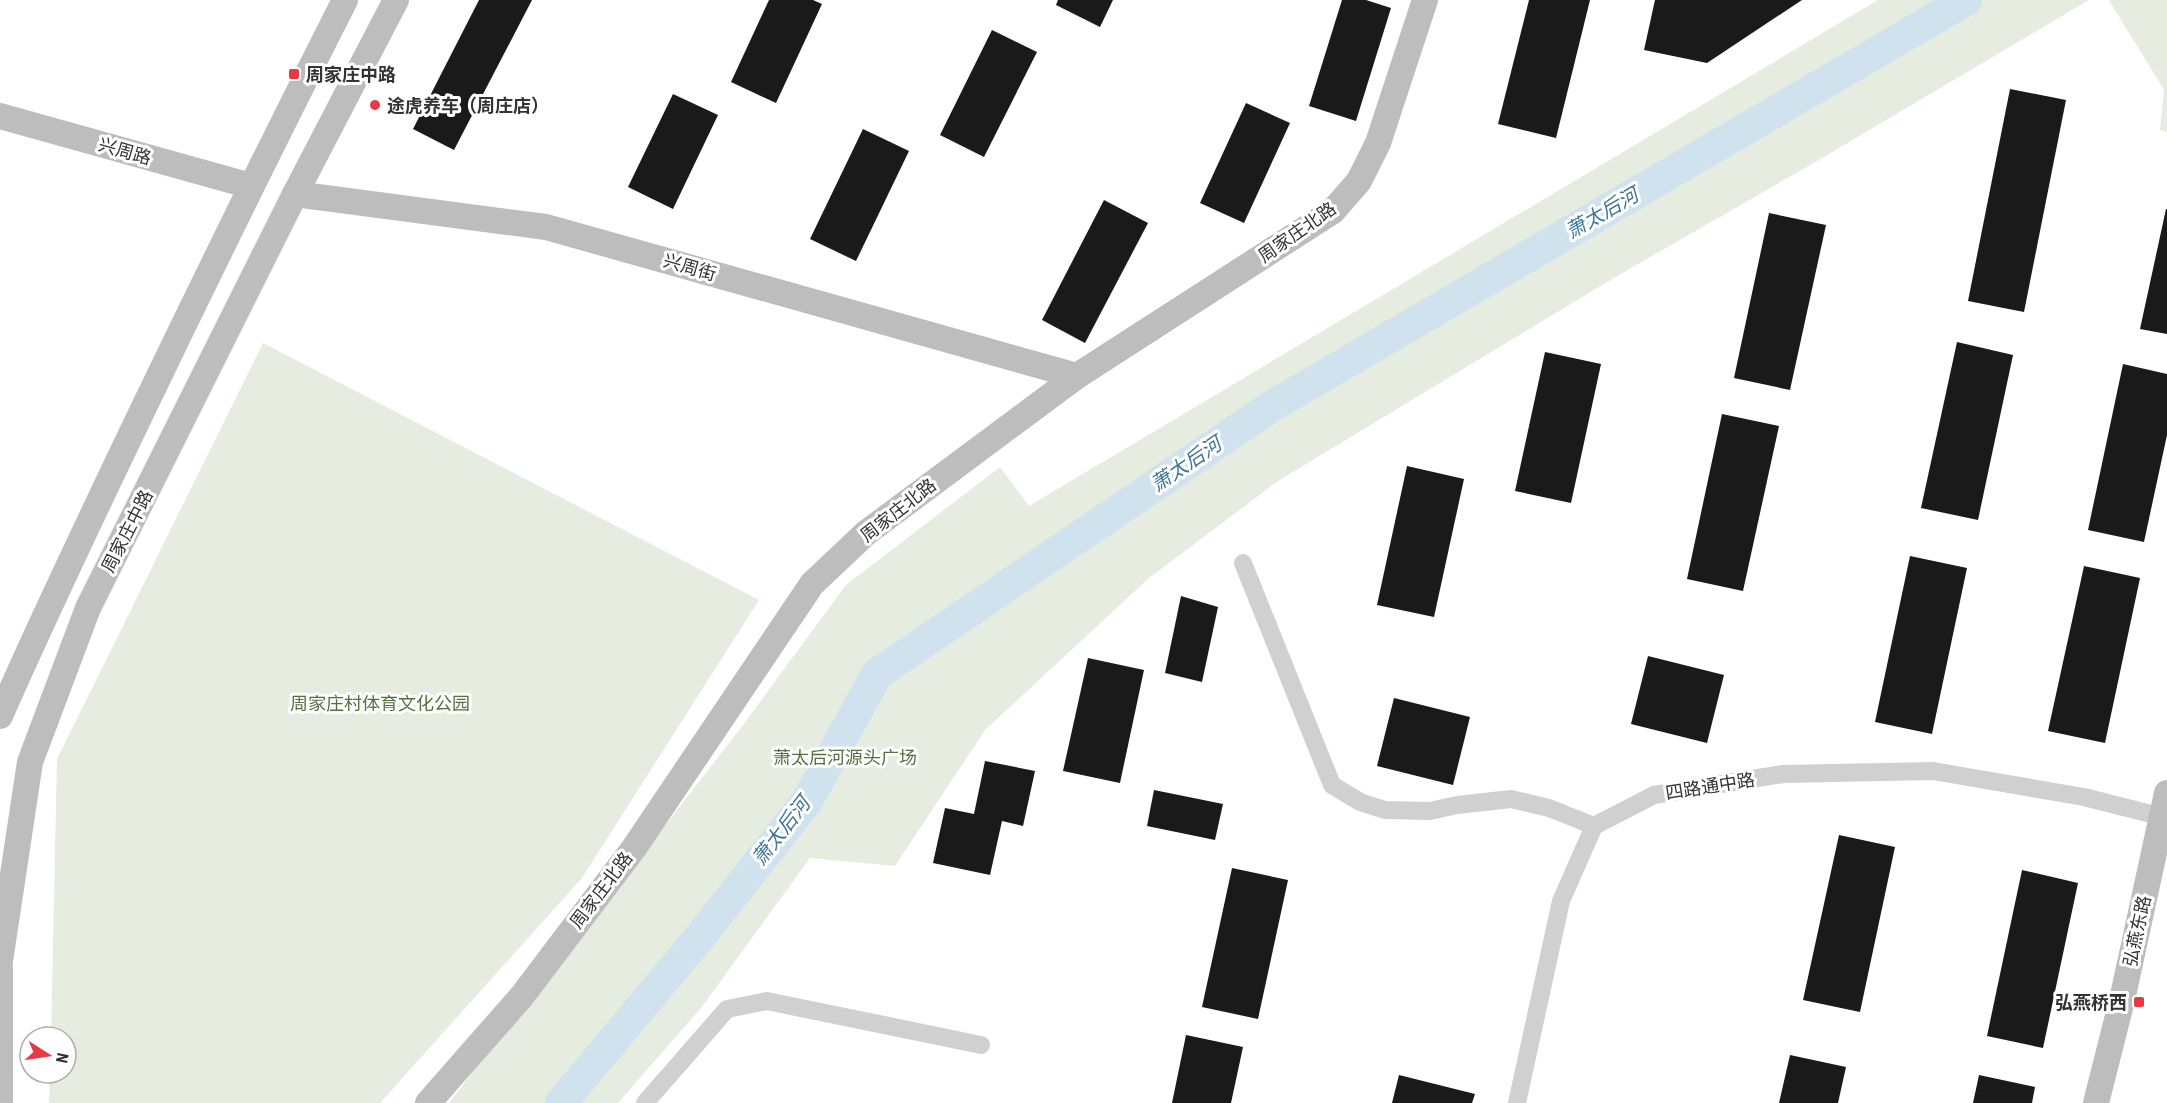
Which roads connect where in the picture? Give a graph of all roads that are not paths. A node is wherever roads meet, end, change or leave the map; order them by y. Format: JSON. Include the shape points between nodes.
{"nodes":[{"id":1,"x":345,"y":0,"type":"edge"},
{"id":2,"x":396,"y":0,"type":"edge"},
{"id":3,"x":1425,"y":0,"type":"edge"},
{"id":4,"x":0,"y":116,"type":"edge"},
{"id":5,"x":251,"y":186,"type":"junction"},
{"id":6,"x":295,"y":194,"type":"junction"},
{"id":7,"x":1077,"y":375,"type":"junction"},
{"id":8,"x":1243,"y":563,"type":"dead end"},
{"id":9,"x":0,"y":716,"type":"edge"},
{"id":10,"x":2165,"y":810,"type":"edge"},
{"id":11,"x":1594,"y":826,"type":"junction"},
{"id":12,"x":0,"y":961,"type":"edge"},
{"id":13,"x":0,"y":968,"type":"edge"},
{"id":14,"x":981,"y":1045,"type":"dead end"},
{"id":15,"x":0,"y":1103,"type":"edge"},
{"id":16,"x":428,"y":1103,"type":"edge"},
{"id":17,"x":645,"y":1103,"type":"edge"},
{"id":18,"x":1517,"y":1103,"type":"edge"},
{"id":19,"x":2096,"y":1103,"type":"edge"}],
"edges":[{"from":1,"to":5,"type":"street","name":"周家庄中路"},
{"from":2,"to":6,"type":"street","name":"周家庄中路"},
{"from":3,"to":7,"type":"street","name":"周家庄北路","via":[[1378,143],[1359,181],[1333,211]]},
{"from":4,"to":5,"type":"street","name":"兴周路"},
{"from":5,"to":9,"type":"street","name":"周家庄中路"},
{"from":6,"to":7,"type":"street","name":"兴周街","via":[[546,227]]},
{"from":6,"to":12,"type":"street","name":"周家庄中路","via":[[88,608],[30,762]]},
{"from":7,"to":16,"type":"street","name":"周家庄北路","via":[[866,533],[812,584],[634,848],[522,996]]},
{"from":8,"to":11,"type":"street","via":[[1332,785],[1360,802],[1385,810],[1430,811],[1511,800],[1549,808]]},
{"from":10,"to":11,"type":"street","name":"四路通中路","via":[[1933,771],[1783,774],[1654,795]]},
{"from":10,"to":19,"type":"street","name":"弘燕东路"},
{"from":11,"to":18,"type":"street","via":[[1561,902]]},
{"from":13,"to":15,"type":"street"},
{"from":14,"to":17,"type":"street","via":[[767,1001],[727,1009]]}]}
